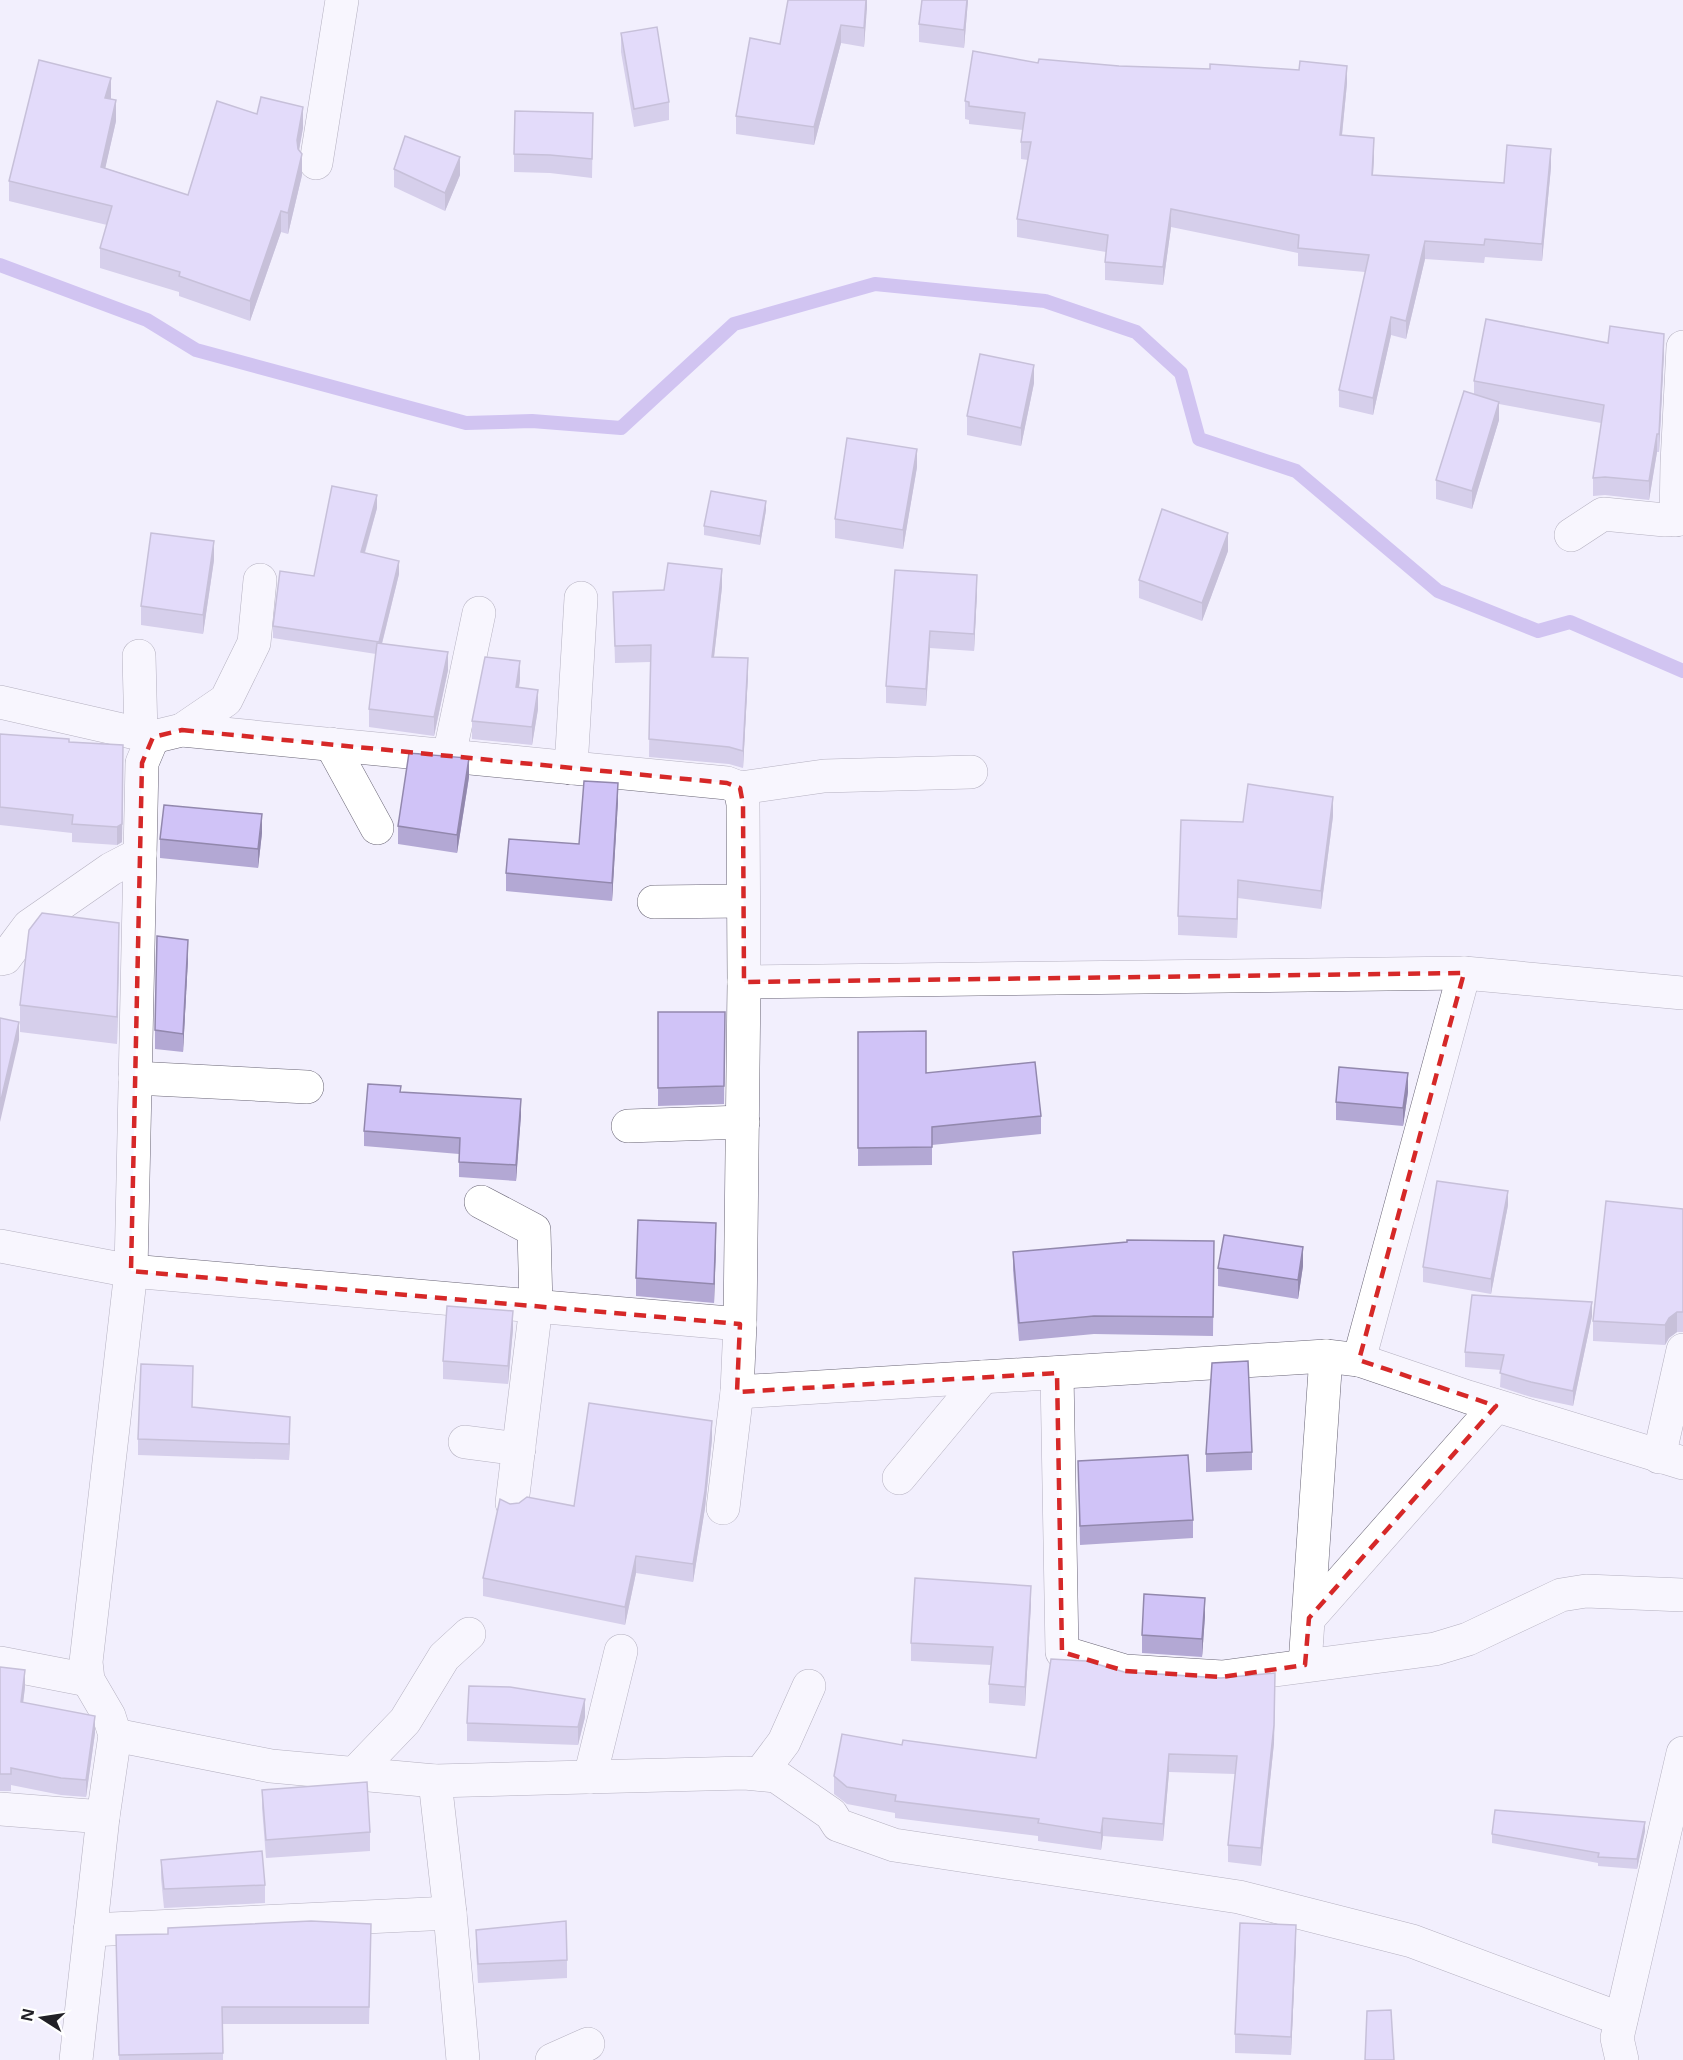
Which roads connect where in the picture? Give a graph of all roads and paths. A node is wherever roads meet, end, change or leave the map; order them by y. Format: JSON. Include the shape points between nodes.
{"nodes":[{"id":1,"x":342,"y":0,"type":"edge"},
{"id":2,"x":316,"y":163,"type":"dead end"},
{"id":3,"x":1683,"y":347,"type":"edge"},
{"id":4,"x":1680,"y":519,"type":"edge"},
{"id":5,"x":1571,"y":535,"type":"dead end"},
{"id":6,"x":260,"y":580,"type":"dead end"},
{"id":7,"x":581,"y":598,"type":"dead end"},
{"id":8,"x":479,"y":613,"type":"dead end"},
{"id":9,"x":139,"y":656,"type":"dead end"},
{"id":10,"x":0,"y":702,"type":"edge"},
{"id":11,"x":158,"y":734,"type":"junction"},
{"id":12,"x":331,"y":744,"type":"junction"},
{"id":13,"x":449,"y":756,"type":"junction"},
{"id":14,"x":571,"y":768,"type":"junction"},
{"id":15,"x":971,"y":771,"type":"dead end"},
{"id":16,"x":740,"y":788,"type":"junction"},
{"id":17,"x":377,"y":828,"type":"dead end"},
{"id":18,"x":140,"y":854,"type":"junction"},
{"id":19,"x":743,"y":901,"type":"junction"},
{"id":20,"x":654,"y":902,"type":"dead end"},
{"id":21,"x":0,"y":959,"type":"edge"},
{"id":22,"x":1464,"y":973,"type":"junction"},
{"id":23,"x":744,"y":982,"type":"junction"},
{"id":24,"x":1683,"y":993,"type":"edge"},
{"id":25,"x":135,"y":1078,"type":"junction"},
{"id":26,"x":307,"y":1087,"type":"dead end"},
{"id":27,"x":743,"y":1122,"type":"junction"},
{"id":28,"x":628,"y":1126,"type":"dead end"},
{"id":29,"x":481,"y":1202,"type":"dead end"},
{"id":30,"x":0,"y":1246,"type":"edge"},
{"id":31,"x":131,"y":1271,"type":"junction"},
{"id":32,"x":536,"y":1306,"type":"junction"},
{"id":33,"x":740,"y":1324,"type":"junction"},
{"id":34,"x":1683,"y":1350,"type":"edge"},
{"id":35,"x":1326,"y":1356,"type":"junction"},
{"id":36,"x":1359,"y":1360,"type":"junction"},
{"id":37,"x":1057,"y":1373,"type":"junction"},
{"id":38,"x":983,"y":1377,"type":"junction"},
{"id":39,"x":737,"y":1392,"type":"junction"},
{"id":40,"x":1496,"y":1406,"type":"junction"},
{"id":41,"x":465,"y":1442,"type":"dead end"},
{"id":42,"x":519,"y":1449,"type":"junction"},
{"id":43,"x":1671,"y":1460,"type":"edge"},
{"id":44,"x":899,"y":1478,"type":"dead end"},
{"id":45,"x":512,"y":1503,"type":"edge"},
{"id":46,"x":723,"y":1508,"type":"dead end"},
{"id":47,"x":1683,"y":1595,"type":"edge"},
{"id":48,"x":1309,"y":1618,"type":"junction"},
{"id":49,"x":469,"y":1634,"type":"dead end"},
{"id":50,"x":621,"y":1651,"type":"dead end"},
{"id":51,"x":0,"y":1663,"type":"edge"},
{"id":52,"x":1305,"y":1665,"type":"junction"},
{"id":53,"x":88,"y":1680,"type":"junction"},
{"id":54,"x":808,"y":1686,"type":"dead end"},
{"id":55,"x":115,"y":1735,"type":"junction"},
{"id":56,"x":1683,"y":1753,"type":"edge"},
{"id":57,"x":355,"y":1773,"type":"junction"},
{"id":58,"x":760,"y":1774,"type":"junction"},
{"id":59,"x":590,"y":1777,"type":"junction"},
{"id":60,"x":435,"y":1781,"type":"junction"},
{"id":61,"x":0,"y":1809,"type":"edge"},
{"id":62,"x":103,"y":1817,"type":"junction"},
{"id":63,"x":450,"y":1913,"type":"junction"},
{"id":64,"x":90,"y":1930,"type":"junction"},
{"id":65,"x":1621,"y":2019,"type":"junction"},
{"id":66,"x":588,"y":2044,"type":"dead end"},
{"id":67,"x":76,"y":2060,"type":"edge"},
{"id":68,"x":462,"y":2060,"type":"edge"},
{"id":69,"x":552,"y":2060,"type":"edge"},
{"id":70,"x":1621,"y":2060,"type":"edge"}],
"edges":[{"from":1,"to":2,"type":"street"},
{"from":3,"to":4,"type":"street","via":[[1677,463]]},
{"from":4,"to":5,"type":"street","via":[[1603,514]]},
{"from":6,"to":11,"type":"street","via":[[254,643],[226,700]]},
{"from":7,"to":14,"type":"street"},
{"from":8,"to":13,"type":"street"},
{"from":9,"to":11,"type":"street"},
{"from":10,"to":11,"type":"street"},
{"from":11,"to":12,"type":"street"},
{"from":11,"to":18,"type":"street","via":[[142,763]]},
{"from":12,"to":13,"type":"street"},
{"from":12,"to":17,"type":"street"},
{"from":13,"to":14,"type":"street"},
{"from":14,"to":16,"type":"street","via":[[727,783]]},
{"from":15,"to":16,"type":"street","via":[[824,776]]},
{"from":16,"to":19,"type":"street"},
{"from":18,"to":21,"type":"street","via":[[111,869],[28,926],[5,958]]},
{"from":18,"to":25,"type":"street"},
{"from":19,"to":20,"type":"street"},
{"from":19,"to":23,"type":"street"},
{"from":22,"to":23,"type":"street"},
{"from":22,"to":24,"type":"street"},
{"from":22,"to":36,"type":"street"},
{"from":23,"to":27,"type":"street"},
{"from":25,"to":26,"type":"street"},
{"from":25,"to":31,"type":"street"},
{"from":27,"to":28,"type":"street"},
{"from":27,"to":33,"type":"street"},
{"from":29,"to":32,"type":"street","via":[[534,1230]]},
{"from":30,"to":31,"type":"street"},
{"from":31,"to":32,"type":"street"},
{"from":31,"to":53,"type":"street","via":[[86,1662]]},
{"from":32,"to":33,"type":"street"},
{"from":32,"to":42,"type":"street"},
{"from":33,"to":39,"type":"street"},
{"from":34,"to":43,"type":"street"},
{"from":35,"to":36,"type":"street"},
{"from":35,"to":37,"type":"street"},
{"from":35,"to":48,"type":"street"},
{"from":36,"to":40,"type":"street"},
{"from":37,"to":38,"type":"street"},
{"from":37,"to":52,"type":"street","via":[[1062,1652],[1125,1671],[1222,1677]]},
{"from":38,"to":39,"type":"street"},
{"from":38,"to":44,"type":"street"},
{"from":39,"to":46,"type":"street"},
{"from":40,"to":43,"type":"street"},
{"from":40,"to":48,"type":"street"},
{"from":41,"to":42,"type":"street"},
{"from":42,"to":45,"type":"street"},
{"from":47,"to":52,"type":"street","via":[[1586,1591],[1561,1595],[1468,1639],[1435,1649]]},
{"from":48,"to":52,"type":"street"},
{"from":49,"to":57,"type":"street","via":[[444,1657],[405,1721]]},
{"from":50,"to":59,"type":"street"},
{"from":51,"to":53,"type":"street"},
{"from":53,"to":55,"type":"street"},
{"from":54,"to":58,"type":"street","via":[[784,1742]]},
{"from":55,"to":57,"type":"street","via":[[271,1766]]},
{"from":55,"to":62,"type":"street"},
{"from":56,"to":65,"type":"street"},
{"from":57,"to":60,"type":"street"},
{"from":58,"to":59,"type":"street"},
{"from":58,"to":65,"type":"street","via":[[776,1776],[831,1814],[838,1825],[894,1845],[1239,1897],[1412,1941]]},
{"from":59,"to":60,"type":"street"},
{"from":60,"to":63,"type":"street"},
{"from":61,"to":62,"type":"street"},
{"from":62,"to":64,"type":"street"},
{"from":63,"to":64,"type":"street"},
{"from":63,"to":68,"type":"street"},
{"from":64,"to":67,"type":"street"},
{"from":65,"to":70,"type":"street","via":[[1617,2038]]},
{"from":66,"to":69,"type":"street"}]}
